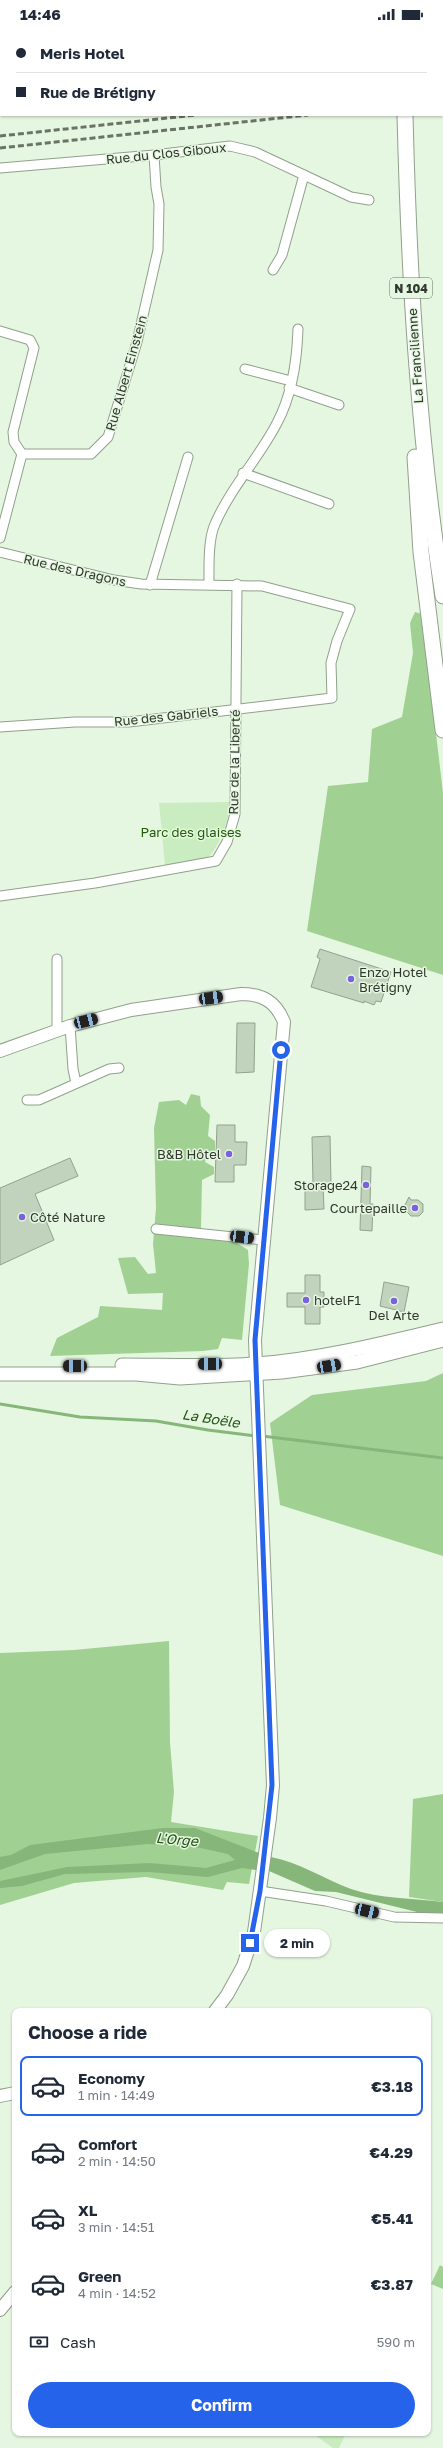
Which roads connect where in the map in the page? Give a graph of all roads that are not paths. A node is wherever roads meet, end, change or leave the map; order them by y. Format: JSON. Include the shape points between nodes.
{"nodes":[{"id":1,"x":405,"y":116,"type":"edge"},
{"id":2,"x":154,"y":155,"type":"junction"},
{"id":3,"x":0,"y":168,"type":"edge"},
{"id":4,"x":304,"y":175,"type":"junction"},
{"id":5,"x":369,"y":200,"type":"dead end"},
{"id":6,"x":273,"y":270,"type":"dead end"},
{"id":7,"x":298,"y":329,"type":"dead end"},
{"id":8,"x":0,"y":331,"type":"edge"},
{"id":9,"x":245,"y":369,"type":"dead end"},
{"id":10,"x":290,"y":385,"type":"junction"},
{"id":11,"x":339,"y":405,"type":"dead end"},
{"id":12,"x":420,"y":426,"type":"junction"},
{"id":13,"x":22,"y":454,"type":"junction"},
{"id":14,"x":188,"y":457,"type":"dead end"},
{"id":15,"x":244,"y":473,"type":"junction"},
{"id":16,"x":329,"y":504,"type":"dead end"},
{"id":17,"x":0,"y":538,"type":"edge"},
{"id":18,"x":0,"y":552,"type":"edge"},
{"id":19,"x":209,"y":584,"type":"junction"},
{"id":20,"x":237,"y":584,"type":"junction"},
{"id":21,"x":150,"y":585,"type":"junction"},
{"id":22,"x":443,"y":596,"type":"edge"},
{"id":23,"x":332,"y":698,"type":"joint"},
{"id":24,"x":235,"y":709,"type":"junction"},
{"id":25,"x":0,"y":727,"type":"edge"},
{"id":26,"x":443,"y":730,"type":"edge"},
{"id":27,"x":0,"y":896,"type":"edge"},
{"id":28,"x":57,"y":959,"type":"dead end"},
{"id":29,"x":70,"y":1026,"type":"junction"},
{"id":30,"x":58,"y":1031,"type":"junction"},
{"id":31,"x":0,"y":1051,"type":"edge"},
{"id":32,"x":119,"y":1068,"type":"dead end"},
{"id":33,"x":76,"y":1082,"type":"junction"},
{"id":34,"x":27,"y":1100,"type":"dead end"},
{"id":35,"x":156,"y":1229,"type":"dead end"},
{"id":36,"x":263,"y":1240,"type":"junction"},
{"id":37,"x":443,"y":1329,"type":"edge"},
{"id":38,"x":443,"y":1340,"type":"edge"},
{"id":39,"x":0,"y":1366,"type":"edge"},
{"id":40,"x":255,"y":1369,"type":"junction"},
{"id":41,"x":0,"y":1374,"type":"edge"},
{"id":42,"x":260,"y":1891,"type":"junction"},
{"id":43,"x":443,"y":1918,"type":"edge"},
{"id":44,"x":217,"y":2008,"type":"edge"},
{"id":45,"x":12,"y":2094,"type":"edge"},
{"id":46,"x":0,"y":2096,"type":"edge"},
{"id":47,"x":12,"y":2296,"type":"edge"},
{"id":48,"x":0,"y":2310,"type":"edge"}],
"edges":[{"from":1,"to":12,"type":"highway","name":"La Francilienne","number":"N 104","via":[[410,276]]},
{"from":2,"to":3,"type":"street","name":"Rue du Clos Giboux"},
{"from":2,"to":4,"type":"street","name":"Rue du Clos Giboux","via":[[240,147]]},
{"from":2,"to":13,"type":"street","name":"Rue Albert Einstein","via":[[159,204],[158,250],[137,342],[108,437],[91,454]]},
{"from":4,"to":5,"type":"street","name":"Rue du Clos Giboux","via":[[351,197]]},
{"from":4,"to":6,"type":"street","via":[[282,255]]},
{"from":7,"to":10,"type":"street","via":[[298,357]]},
{"from":8,"to":13,"type":"street","via":[[24,338],[32,344],[33,352],[13,432],[14,442]]},
{"from":9,"to":10,"type":"street"},
{"from":10,"to":11,"type":"street"},
{"from":10,"to":15,"type":"street","via":[[278,422]]},
{"from":12,"to":22,"type":"highway","name":"La Francilienne","number":"N 104"},
{"from":12,"to":26,"type":"highway","via":[[413,443],[421,552]]},
{"from":13,"to":17,"type":"street"},
{"from":14,"to":21,"type":"street"},
{"from":15,"to":16,"type":"street"},
{"from":15,"to":19,"type":"street","via":[[214,525]]},
{"from":18,"to":21,"type":"street","name":"Rue des Dragons","via":[[86,574]]},
{"from":19,"to":20,"type":"street","name":"Rue des Dragons"},
{"from":19,"to":21,"type":"street","name":"Rue des Dragons"},
{"from":20,"to":23,"type":"street","name":"Rue des Dragons","via":[[262,586],[350,609],[331,663]]},
{"from":20,"to":24,"type":"street","name":"Rue de la Liberté"},
{"from":23,"to":24,"type":"street","name":"Rue des Gabriels"},
{"from":24,"to":25,"type":"street","name":"Rue des Gabriels","via":[[128,722],[75,722]]},
{"from":24,"to":27,"type":"street","name":"Rue de la Liberté","via":[[235,814],[227,842],[216,861],[95,883]]},
{"from":28,"to":30,"type":"street"},
{"from":29,"to":30,"type":"street"},
{"from":29,"to":33,"type":"street"},
{"from":29,"to":36,"type":"street","via":[[131,1010],[242,994],[252,994],[273,1003],[284,1022]]},
{"from":30,"to":31,"type":"street"},
{"from":32,"to":33,"type":"street","via":[[109,1069]]},
{"from":33,"to":34,"type":"street","via":[[39,1100]]},
{"from":35,"to":36,"type":"street"},
{"from":36,"to":40,"type":"street"},
{"from":37,"to":40,"type":"main road","via":[[356,1350]]},
{"from":38,"to":40,"type":"main road","via":[[357,1362],[282,1372]]},
{"from":39,"to":40,"type":"main road"},
{"from":40,"to":41,"type":"main road","via":[[180,1378],[136,1374]]},
{"from":40,"to":42,"type":"street","via":[[272,1771]]},
{"from":42,"to":43,"type":"street","via":[[326,1901],[394,1917]]},
{"from":42,"to":44,"type":"street","via":[[254,1932],[243,1966]]},
{"from":45,"to":46,"type":"street"},
{"from":47,"to":48,"type":"street"}]}
